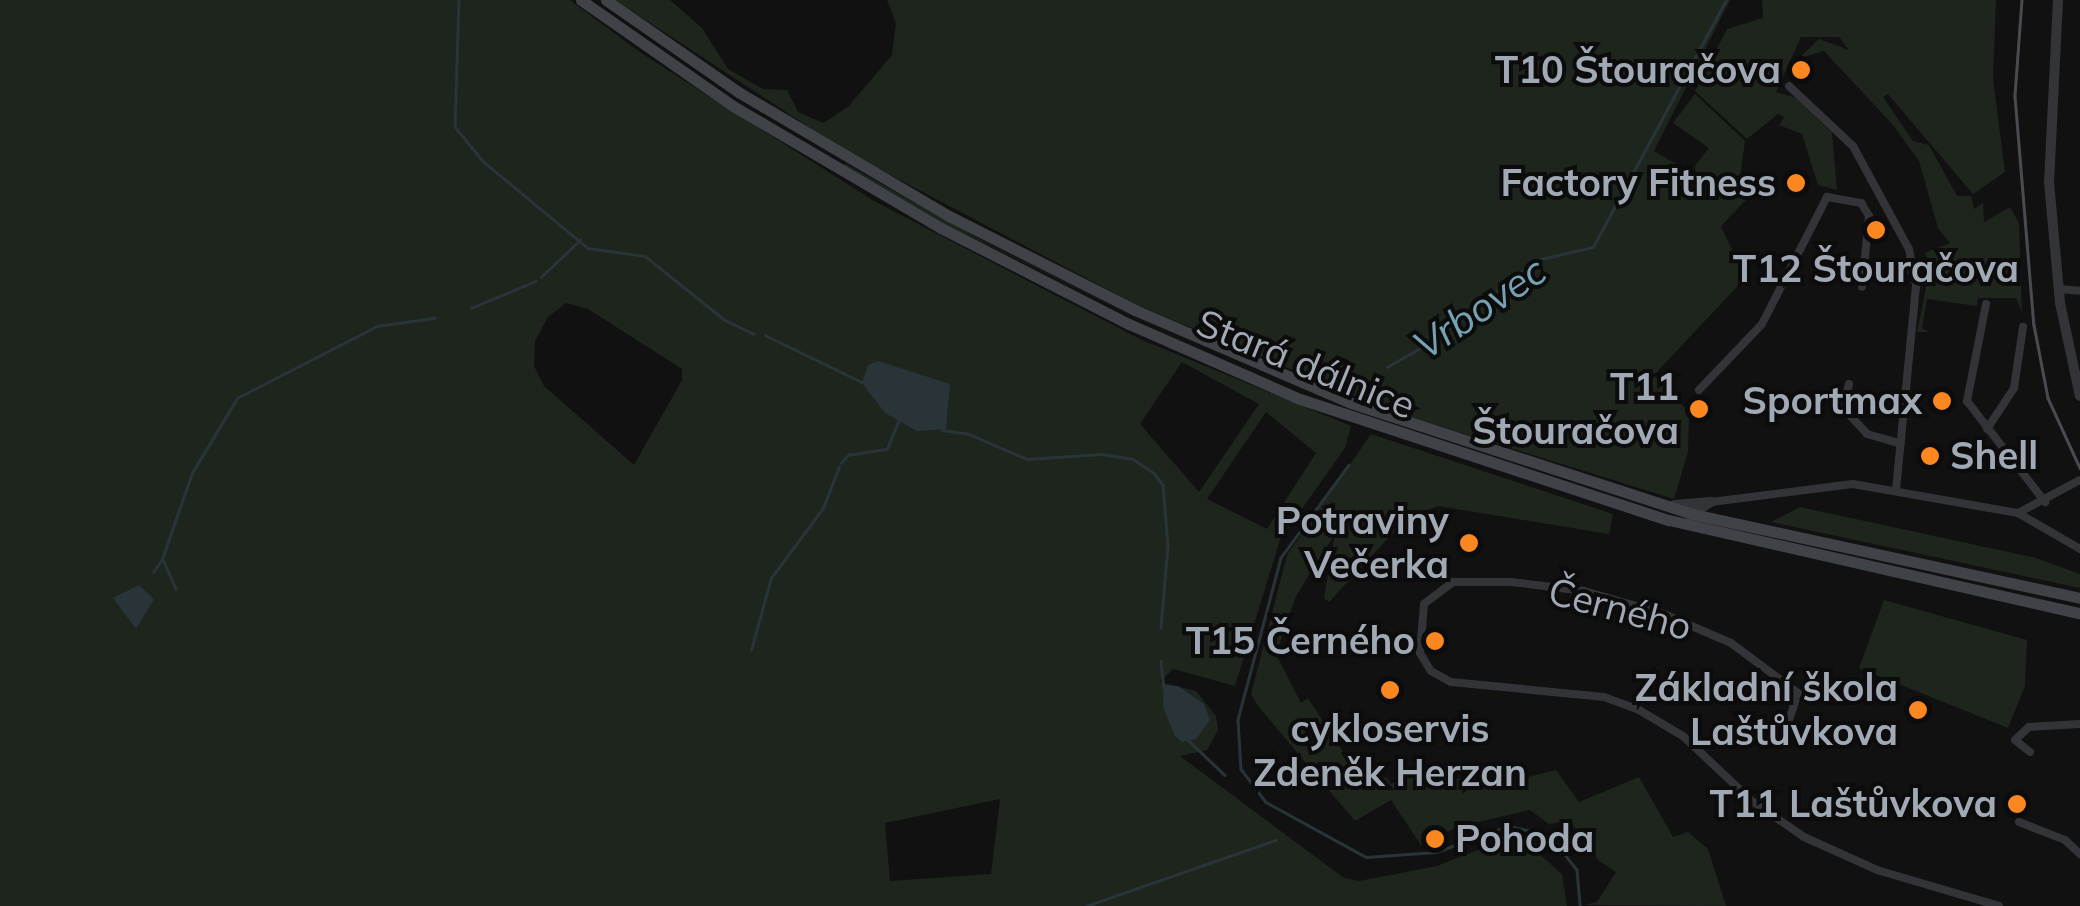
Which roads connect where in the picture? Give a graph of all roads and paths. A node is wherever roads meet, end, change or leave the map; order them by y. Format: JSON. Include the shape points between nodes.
{"nodes":[{"id":1,"x":581,"y":0,"type":"edge"},
{"id":2,"x":606,"y":0,"type":"edge"},
{"id":3,"x":2058,"y":0,"type":"edge"},
{"id":4,"x":1789,"y":86,"type":"dead end"},
{"id":5,"x":1914,"y":270,"type":"junction"},
{"id":6,"x":1864,"y":271,"type":"junction"},
{"id":7,"x":1862,"y":287,"type":"dead end"},
{"id":8,"x":2059,"y":290,"type":"junction"},
{"id":9,"x":2080,"y":291,"type":"edge"},
{"id":10,"x":1986,"y":304,"type":"dead end"},
{"id":11,"x":2023,"y":327,"type":"dead end"},
{"id":12,"x":1849,"y":384,"type":"dead end"},
{"id":13,"x":1699,"y":390,"type":"dead end"},
{"id":14,"x":2080,"y":396,"type":"edge"},
{"id":15,"x":1986,"y":429,"type":"junction"},
{"id":16,"x":1901,"y":444,"type":"junction"},
{"id":17,"x":2077,"y":482,"type":"edge"},
{"id":18,"x":1896,"y":490,"type":"junction"},
{"id":19,"x":1711,"y":502,"type":"junction"},
{"id":20,"x":2046,"y":502,"type":"junction"},
{"id":21,"x":1674,"y":505,"type":"junction"},
{"id":22,"x":2018,"y":513,"type":"junction"},
{"id":23,"x":1692,"y":514,"type":"junction"},
{"id":24,"x":1669,"y":520,"type":"junction"},
{"id":25,"x":2080,"y":549,"type":"edge"},
{"id":26,"x":2080,"y":598,"type":"edge"},
{"id":27,"x":2080,"y":613,"type":"edge"},
{"id":28,"x":2080,"y":724,"type":"edge"},
{"id":29,"x":1783,"y":738,"type":"dead end"},
{"id":30,"x":2030,"y":752,"type":"dead end"},
{"id":31,"x":2018,"y":822,"type":"dead end"},
{"id":32,"x":2080,"y":854,"type":"edge"},
{"id":33,"x":1999,"y":906,"type":"edge"}],
"edges":[{"from":1,"to":24,"type":"main road","name":"Stará dálnice","via":[[836,170],[1130,324],[1346,416]]},
{"from":2,"to":21,"type":"main road","name":"Stará dálnice","via":[[845,157],[1135,310],[1376,412]]},
{"from":3,"to":8,"type":"street","via":[[2048,135]]},
{"from":4,"to":5,"type":"street","via":[[1860,155],[1896,217]]},
{"from":5,"to":6,"type":"street"},
{"from":5,"to":16,"type":"street"},
{"from":6,"to":7,"type":"street"},
{"from":6,"to":13,"type":"street","via":[[1869,216],[1845,195],[1827,197],[1762,324]]},
{"from":8,"to":9,"type":"street"},
{"from":8,"to":14,"type":"street"},
{"from":10,"to":15,"type":"street","via":[[1967,401]]},
{"from":11,"to":15,"type":"street","via":[[2014,388]]},
{"from":12,"to":16,"type":"street","via":[[1843,408],[1866,434]]},
{"from":15,"to":20,"type":"street"},
{"from":16,"to":18,"type":"street"},
{"from":17,"to":20,"type":"street"},
{"from":18,"to":19,"type":"street","via":[[1824,485]]},
{"from":18,"to":22,"type":"street"},
{"from":19,"to":21,"type":"street"},
{"from":19,"to":23,"type":"street"},
{"from":20,"to":22,"type":"street"},
{"from":21,"to":23,"type":"main road","name":"Stará dálnice"},
{"from":22,"to":25,"type":"street"},
{"from":23,"to":24,"type":"street"},
{"from":23,"to":26,"type":"main road","name":"Stará dálnice"},
{"from":24,"to":27,"type":"main road","name":"Stará dálnice"},
{"from":28,"to":30,"type":"street","via":[[2029,727],[2016,740]]},
{"from":29,"to":33,"type":"street","name":"Černého","via":[[1798,693],[1732,643],[1657,611],[1584,590],[1512,582],[1453,582],[1424,604],[1420,653],[1451,682],[1604,697],[1639,710],[1683,736],[1752,801],[1804,837],[1877,870]]},
{"from":31,"to":32,"type":"street","via":[[2064,840]]}]}
